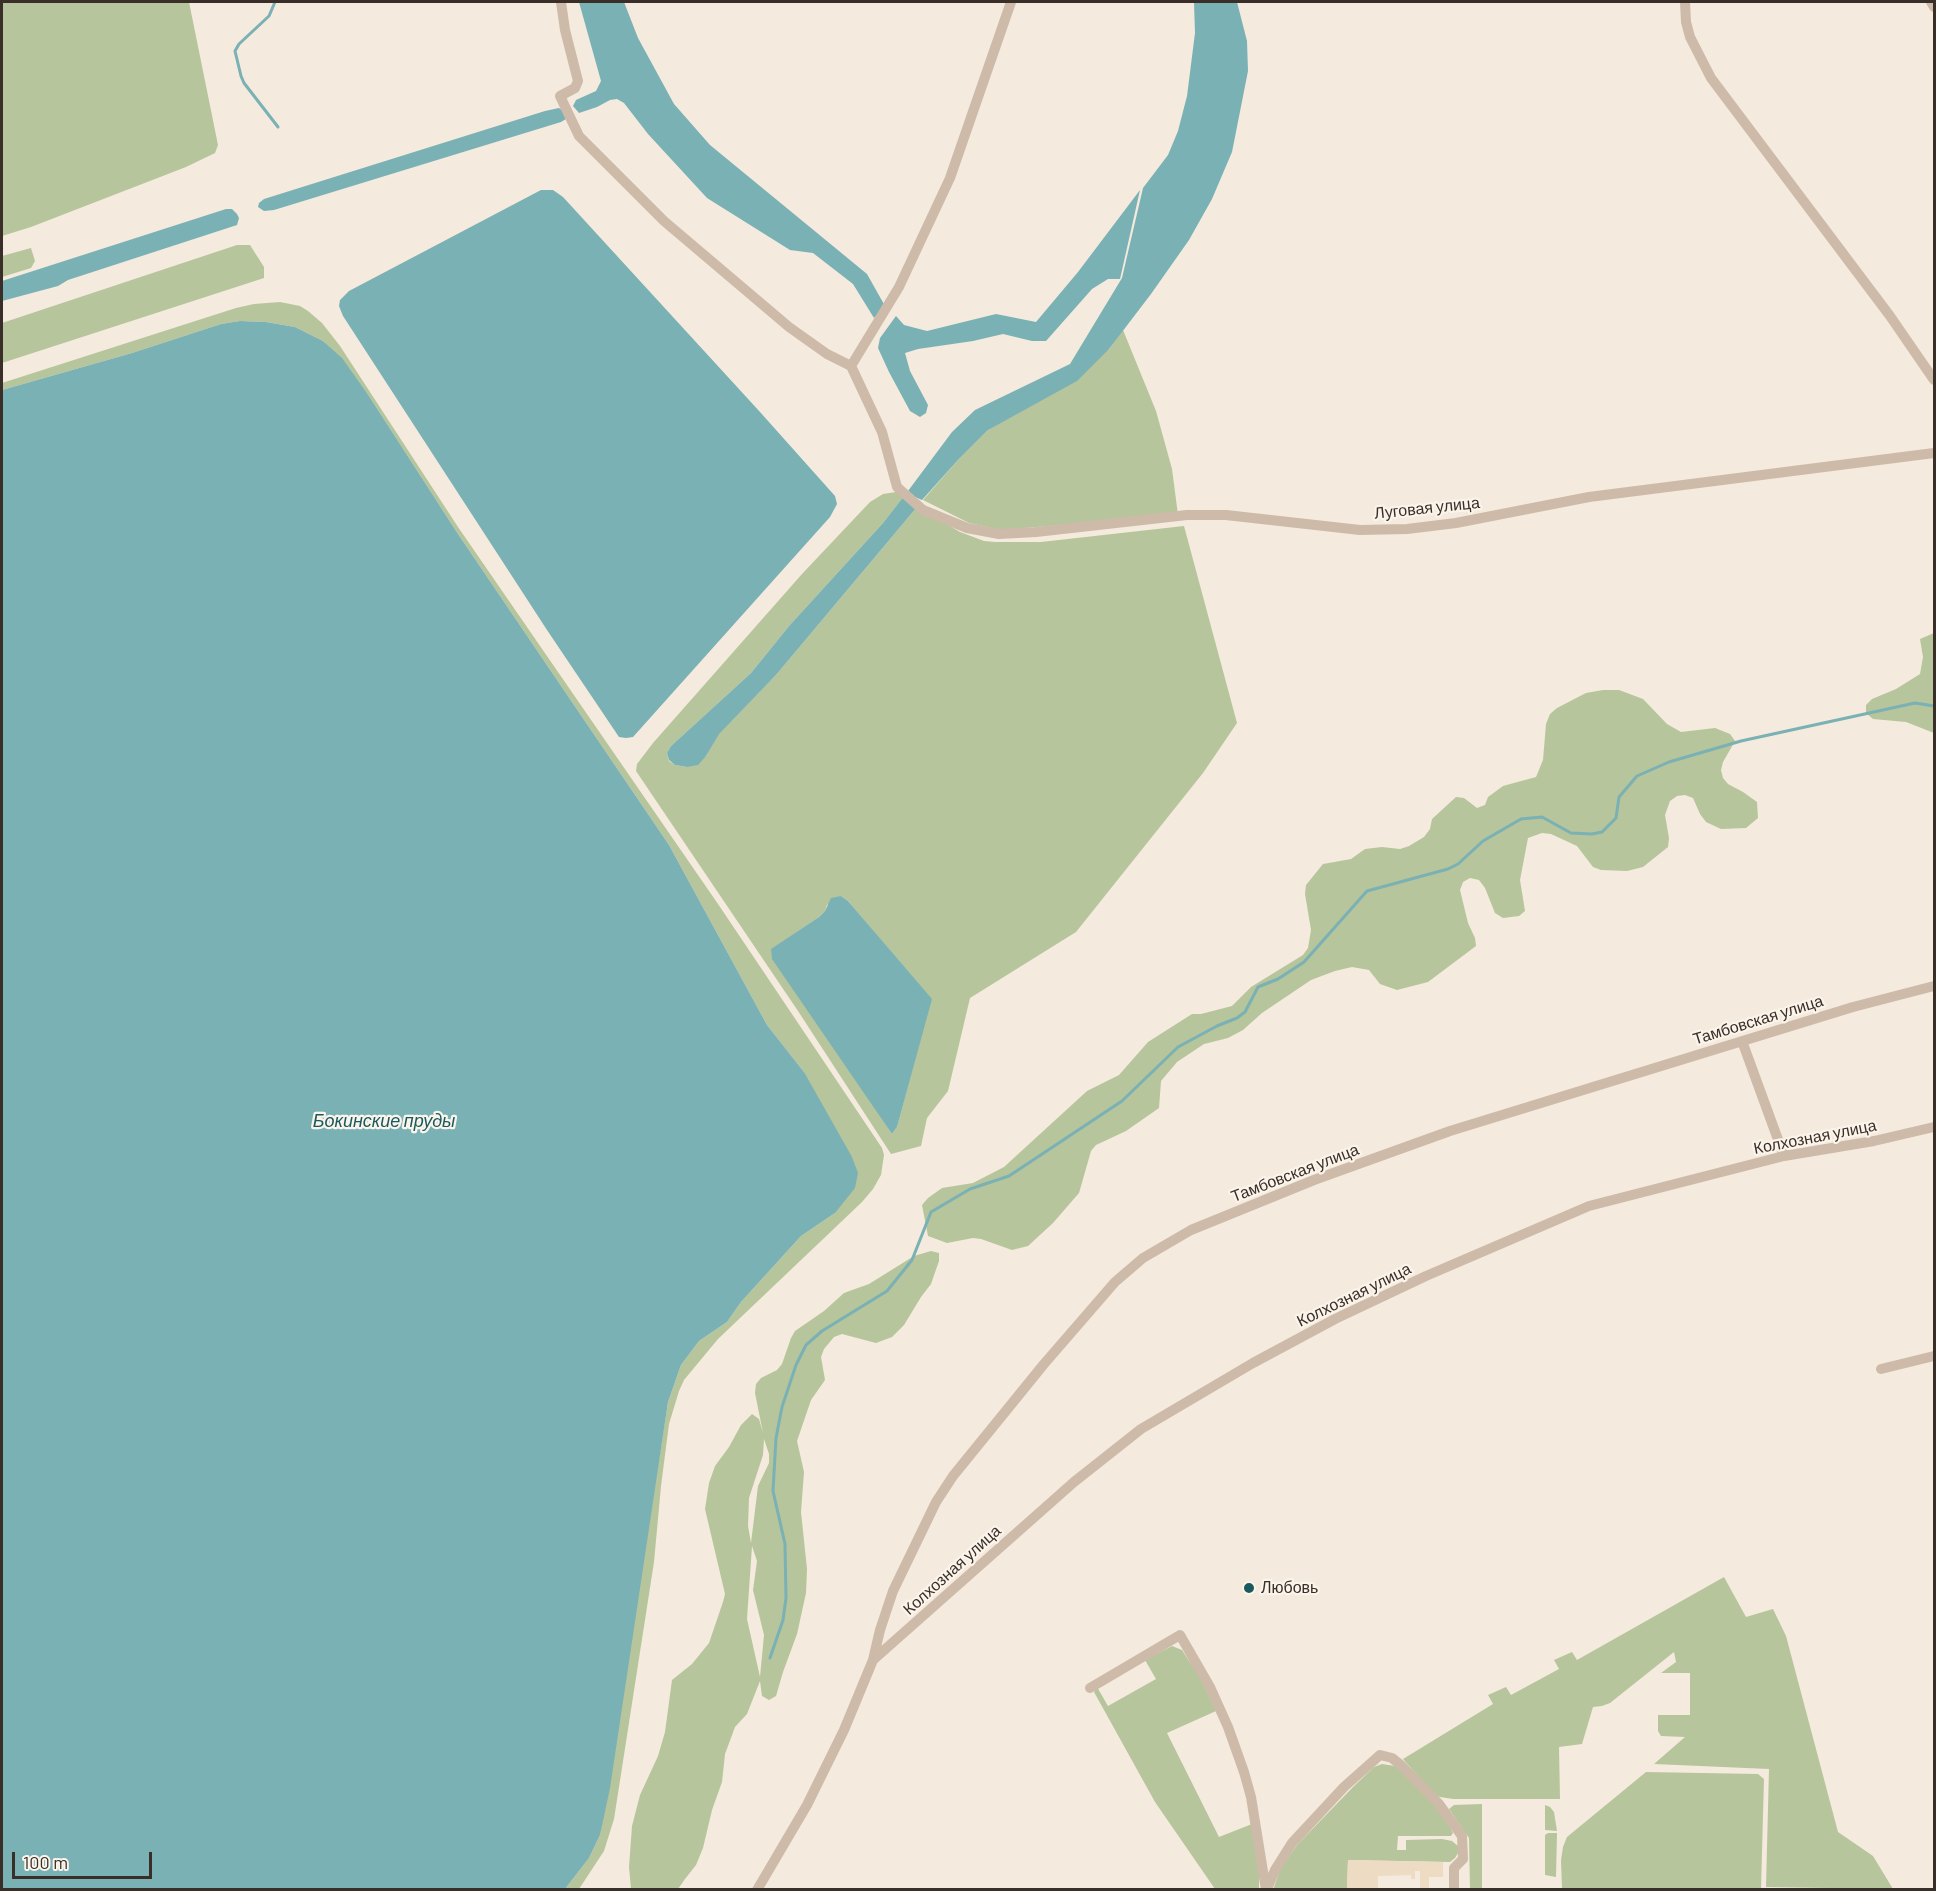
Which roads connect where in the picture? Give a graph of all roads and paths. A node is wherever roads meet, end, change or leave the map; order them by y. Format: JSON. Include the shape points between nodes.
{"nodes":[{"id":1,"x":561,"y":2,"type":"edge"},
{"id":2,"x":1011,"y":2,"type":"edge"},
{"id":3,"x":1685,"y":2,"type":"edge"},
{"id":4,"x":1931,"y":2,"type":"edge"},
{"id":5,"x":1935,"y":7,"type":"edge"},
{"id":6,"x":851,"y":366,"type":"junction"},
{"id":7,"x":1935,"y":380,"type":"edge"},
{"id":8,"x":1935,"y":453,"type":"edge"},
{"id":9,"x":1935,"y":986,"type":"edge"},
{"id":10,"x":1742,"y":1041,"type":"junction"},
{"id":11,"x":1935,"y":1127,"type":"edge"},
{"id":12,"x":1784,"y":1156,"type":"junction"},
{"id":13,"x":1935,"y":1356,"type":"edge"},
{"id":14,"x":1881,"y":1369,"type":"dead end"},
{"id":15,"x":873,"y":1660,"type":"junction"},
{"id":16,"x":1090,"y":1688,"type":"dead end"},
{"id":17,"x":757,"y":1890,"type":"edge"},
{"id":18,"x":1267,"y":1890,"type":"edge"},
{"id":19,"x":1455,"y":1890,"type":"edge"}],
"edges":[{"from":1,"to":6,"type":"street","via":[[578,81],[575,88],[560,96],[579,136],[664,221],[789,327]]},
{"from":2,"to":6,"type":"street","via":[[945,189],[899,287]]},
{"from":3,"to":7,"type":"street","via":[[1690,37],[1711,78]]},
{"from":4,"to":5,"type":"street"},
{"from":6,"to":8,"type":"street","name":"Луговая улица","via":[[882,432],[897,487],[923,510],[967,528],[999,534],[1187,515],[1226,515],[1360,530],[1407,529],[1589,497]]},
{"from":9,"to":10,"type":"street","name":"Тамбовская улица"},
{"from":10,"to":12,"type":"street"},
{"from":10,"to":15,"type":"street","name":"Тамбовская улица","via":[[1489,1118],[1314,1180],[1191,1230],[1143,1258],[1115,1282],[953,1476],[893,1591]]},
{"from":11,"to":12,"type":"street","name":"Колхозная улица"},
{"from":12,"to":15,"type":"street","name":"Колхозная улица","via":[[1589,1206],[1426,1276],[1253,1363],[1141,1429],[1106,1456]]},
{"from":13,"to":14,"type":"street"},
{"from":15,"to":17,"type":"street","name":"Тамбовская улица","via":[[813,1795]]},
{"from":16,"to":18,"type":"street","via":[[1180,1635],[1210,1687],[1244,1772]]},
{"from":18,"to":19,"type":"street","via":[[1292,1843],[1380,1755],[1402,1766],[1439,1804],[1462,1836],[1463,1858],[1454,1868]]}]}
